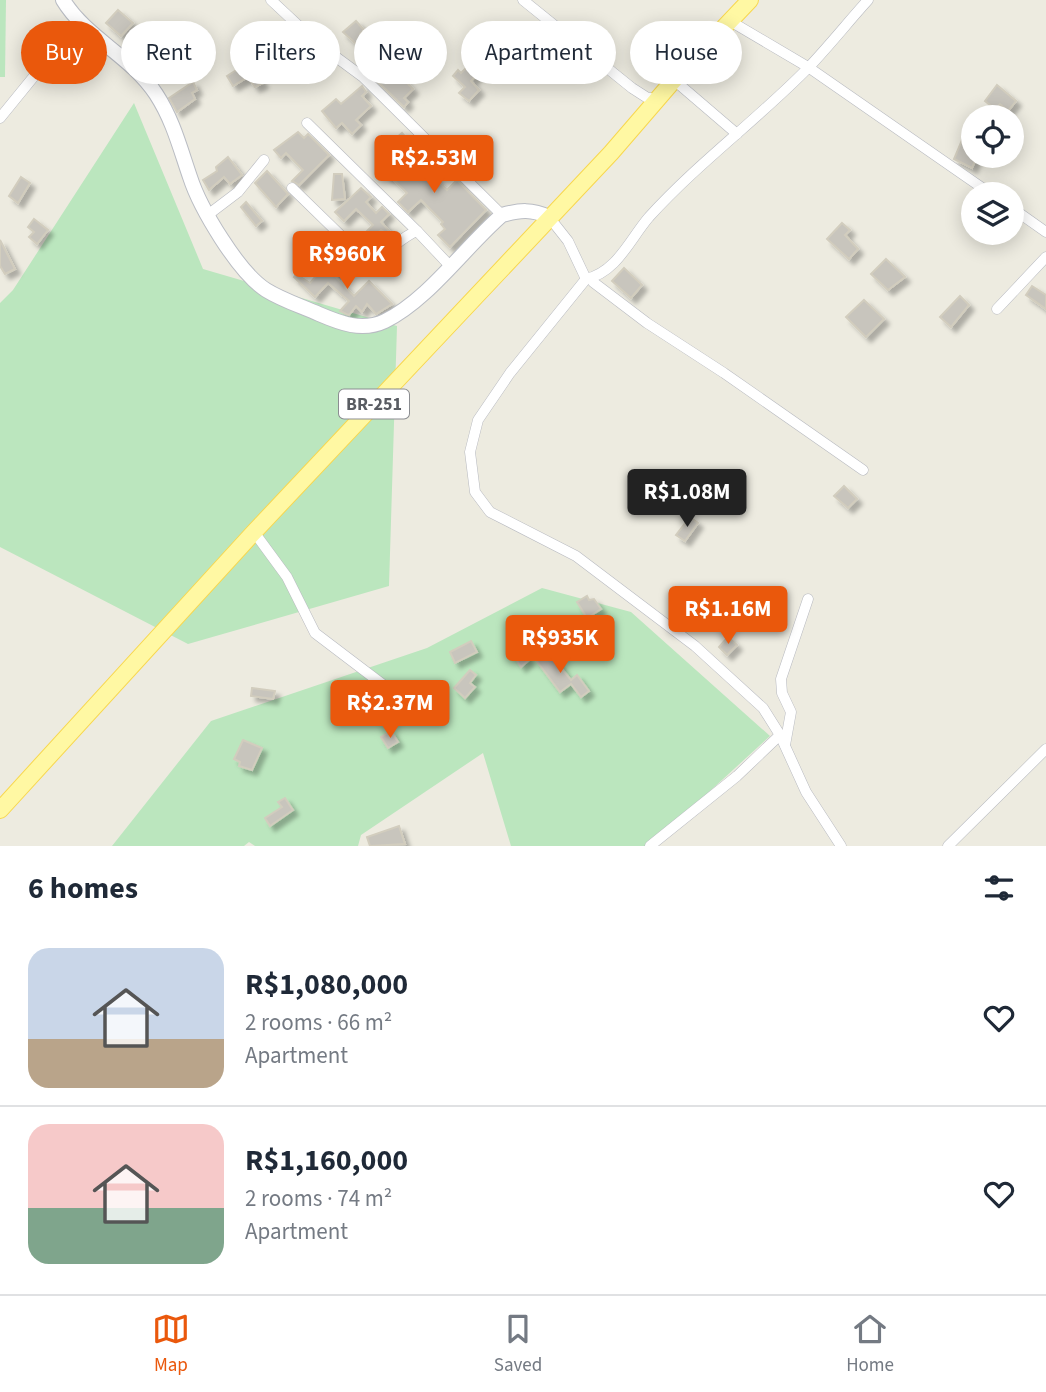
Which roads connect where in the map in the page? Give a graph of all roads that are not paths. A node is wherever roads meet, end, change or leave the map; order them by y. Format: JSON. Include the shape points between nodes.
{"nodes":[{"id":1,"x":63,"y":0,"type":"edge"},
{"id":2,"x":271,"y":0,"type":"edge"},
{"id":3,"x":523,"y":0,"type":"edge"},
{"id":4,"x":750,"y":0,"type":"edge"},
{"id":5,"x":868,"y":0,"type":"edge"},
{"id":6,"x":79,"y":21,"type":"edge"},
{"id":7,"x":730,"y":21,"type":"edge"},
{"id":8,"x":742,"y":28,"type":"edge"},
{"id":9,"x":107,"y":44,"type":"edge"},
{"id":10,"x":808,"y":67,"type":"junction"},
{"id":11,"x":28,"y":84,"type":"edge"},
{"id":12,"x":671,"y":84,"type":"edge"},
{"id":13,"x":679,"y":84,"type":"edge"},
{"id":14,"x":659,"y":100,"type":"junction"},
{"id":15,"x":0,"y":118,"type":"edge"},
{"id":16,"x":307,"y":123,"type":"dead end"},
{"id":17,"x":737,"y":134,"type":"junction"},
{"id":18,"x":264,"y":160,"type":"dead end"},
{"id":19,"x":974,"y":182,"type":"edge"},
{"id":20,"x":292,"y":188,"type":"dead end"},
{"id":21,"x":209,"y":214,"type":"junction"},
{"id":22,"x":502,"y":215,"type":"junction"},
{"id":23,"x":1024,"y":216,"type":"edge"},
{"id":24,"x":549,"y":217,"type":"junction"},
{"id":25,"x":418,"y":231,"type":"junction"},
{"id":26,"x":1046,"y":232,"type":"edge"},
{"id":27,"x":1046,"y":257,"type":"edge"},
{"id":28,"x":450,"y":266,"type":"junction"},
{"id":29,"x":589,"y":278,"type":"junction"},
{"id":30,"x":997,"y":309,"type":"dead end"},
{"id":31,"x":863,"y":470,"type":"dead end"},
{"id":32,"x":254,"y":532,"type":"junction"},
{"id":33,"x":808,"y":599,"type":"dead end"},
{"id":34,"x":390,"y":690,"type":"dead end"},
{"id":35,"x":783,"y":740,"type":"junction"},
{"id":36,"x":1046,"y":749,"type":"edge"},
{"id":37,"x":0,"y":810,"type":"edge"},
{"id":38,"x":650,"y":846,"type":"edge"},
{"id":39,"x":841,"y":846,"type":"edge"},
{"id":40,"x":948,"y":846,"type":"edge"}],
"edges":[{"from":1,"to":6,"type":"street"},
{"from":2,"to":22,"type":"street","via":[[363,77]]},
{"from":3,"to":14,"type":"street","via":[[632,88]]},
{"from":4,"to":7,"type":"main road","number":"BR-251"},
{"from":5,"to":10,"type":"street"},
{"from":8,"to":10,"type":"street"},
{"from":9,"to":21,"type":"street","via":[[156,94],[176,132],[198,200]]},
{"from":10,"to":17,"type":"street"},
{"from":10,"to":19,"type":"street"},
{"from":11,"to":15,"type":"street"},
{"from":12,"to":14,"type":"main road","number":"BR-251"},
{"from":13,"to":17,"type":"street"},
{"from":14,"to":24,"type":"main road","number":"BR-251"},
{"from":16,"to":25,"type":"street"},
{"from":17,"to":29,"type":"street","via":[[671,193],[616,262]]},
{"from":18,"to":21,"type":"street","via":[[238,192]]},
{"from":20,"to":25,"type":"street","via":[[366,260],[376,259]]},
{"from":21,"to":28,"type":"street","via":[[235,259],[264,289],[337,322],[370,326],[384,322]]},
{"from":22,"to":24,"type":"street","via":[[534,211]]},
{"from":22,"to":28,"type":"street"},
{"from":23,"to":26,"type":"street"},
{"from":24,"to":29,"type":"street"},
{"from":24,"to":32,"type":"main road","number":"BR-251"},
{"from":25,"to":28,"type":"street"},
{"from":27,"to":30,"type":"street"},
{"from":29,"to":31,"type":"street","via":[[647,323]]},
{"from":29,"to":35,"type":"street","via":[[510,373],[478,420],[470,452],[475,492],[490,512],[576,556],[695,646],[763,708]]},
{"from":32,"to":34,"type":"street","via":[[287,577],[315,634]]},
{"from":32,"to":37,"type":"main road","number":"BR-251"},
{"from":33,"to":35,"type":"street","via":[[781,679],[792,712]]},
{"from":35,"to":38,"type":"street"},
{"from":35,"to":39,"type":"street","via":[[806,792]]},
{"from":36,"to":40,"type":"street"}]}
